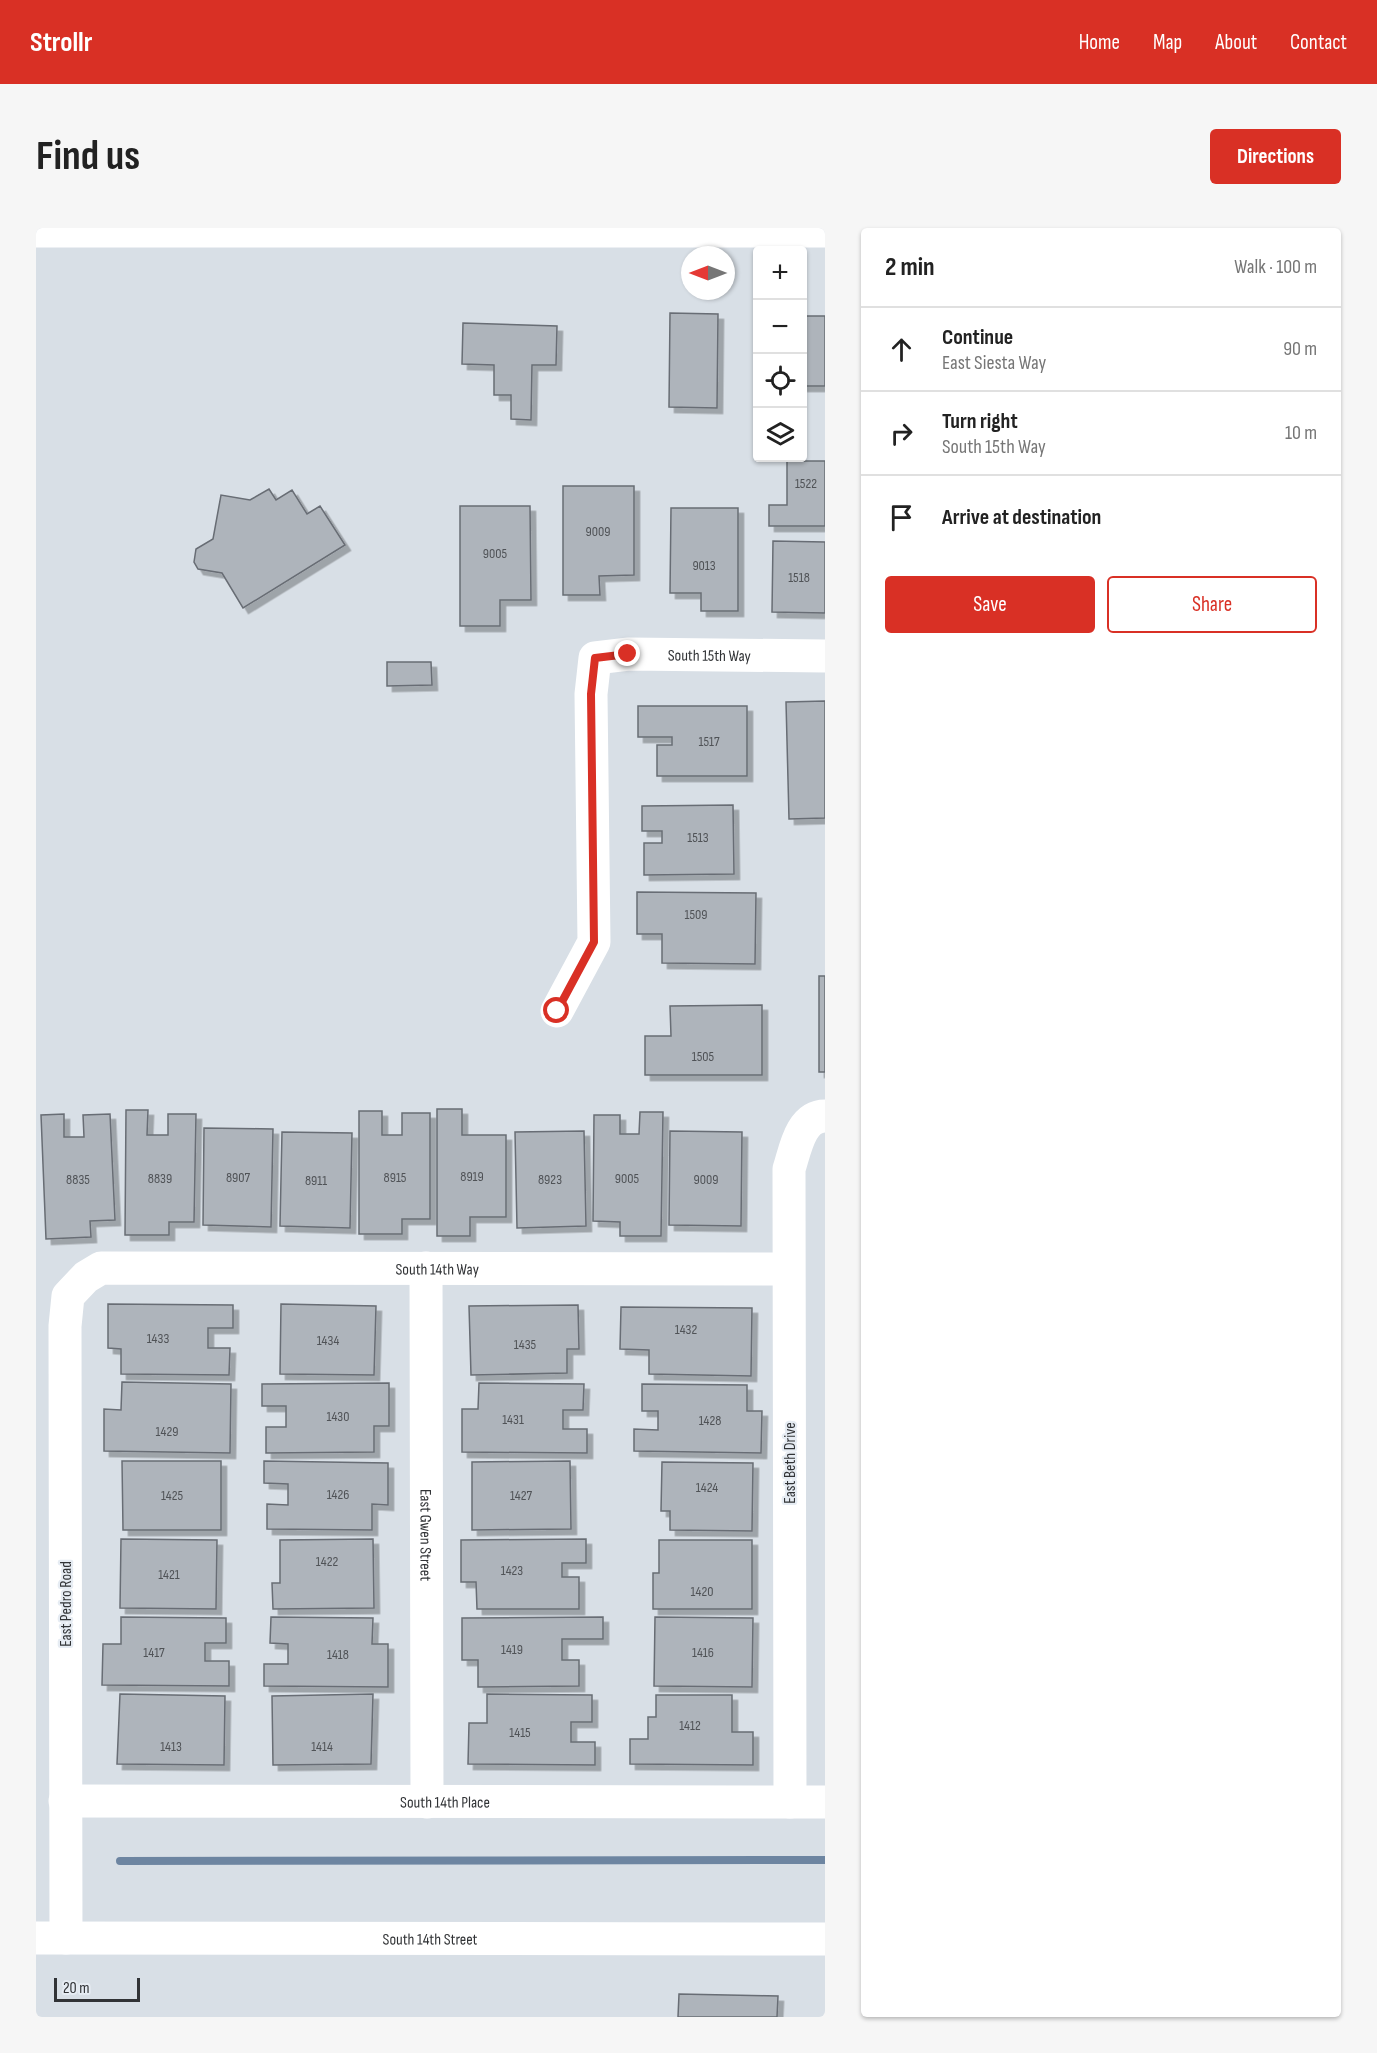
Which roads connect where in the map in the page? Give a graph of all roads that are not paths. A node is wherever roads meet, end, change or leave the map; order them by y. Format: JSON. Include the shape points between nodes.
{"nodes":[{"id":1,"x":36,"y":231,"type":"edge"},
{"id":2,"x":825,"y":231,"type":"edge"},
{"id":3,"x":825,"y":656,"type":"edge"},
{"id":4,"x":557,"y":1011,"type":"dead end"},
{"id":5,"x":815,"y":1121,"type":"edge"},
{"id":6,"x":426,"y":1268,"type":"junction"},
{"id":7,"x":789,"y":1269,"type":"junction"},
{"id":8,"x":86,"y":1277,"type":"joint"},
{"id":9,"x":65,"y":1801,"type":"junction"},
{"id":10,"x":427,"y":1802,"type":"junction"},
{"id":11,"x":790,"y":1802,"type":"junction"},
{"id":12,"x":825,"y":1802,"type":"edge"},
{"id":13,"x":51,"y":1938,"type":"edge"},
{"id":14,"x":825,"y":1940,"type":"edge"}],
"edges":[{"from":1,"to":2,"type":"street"},
{"from":3,"to":4,"type":"street","name":"South 15th Way","via":[[628,654],[595,658],[591,694],[594,942]]},
{"from":5,"to":7,"type":"street","name":"East Beth Drive","via":[[789,1169]]},
{"from":6,"to":7,"type":"street","name":"South 14th Way"},
{"from":6,"to":8,"type":"street","name":"South 14th Way","via":[[101,1268]]},
{"from":6,"to":10,"type":"street","name":"East Gwen Street"},
{"from":7,"to":11,"type":"street","name":"East Beth Drive"},
{"from":8,"to":9,"type":"street","name":"East Pedro Road","via":[[68,1296],[65,1326]]},
{"from":9,"to":10,"type":"street","name":"South 14th Place"},
{"from":9,"to":13,"type":"street","name":"East Pedro Road"},
{"from":10,"to":11,"type":"street","name":"South 14th Place"},
{"from":11,"to":12,"type":"street","name":"South 14th Place"},
{"from":13,"to":14,"type":"street","name":"South 14th Street"}]}
